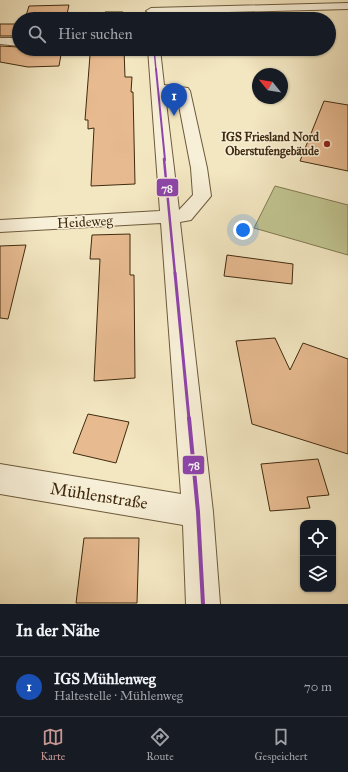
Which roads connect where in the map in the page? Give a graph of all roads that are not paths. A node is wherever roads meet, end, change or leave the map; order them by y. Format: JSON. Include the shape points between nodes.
{"nodes":[{"id":1,"x":150,"y":0,"type":"edge"},
{"id":2,"x":348,"y":6,"type":"edge"},
{"id":3,"x":152,"y":12,"type":"edge"},
{"id":4,"x":217,"y":12,"type":"edge"},
{"id":5,"x":0,"y":41,"type":"edge"},
{"id":6,"x":12,"y":42,"type":"edge"},
{"id":7,"x":155,"y":56,"type":"edge"},
{"id":8,"x":159,"y":89,"type":"junction"},
{"id":9,"x":170,"y":218,"type":"junction"},
{"id":10,"x":0,"y":226,"type":"edge"},
{"id":11,"x":0,"y":480,"type":"edge"},
{"id":12,"x":198,"y":512,"type":"junction"},
{"id":13,"x":203,"y":604,"type":"edge"}],
"edges":[{"from":1,"to":3,"type":"street"},
{"from":2,"to":4,"type":"street"},
{"from":5,"to":6,"type":"street"},
{"from":7,"to":8,"type":"street"},
{"from":8,"to":9,"type":"street"},
{"from":8,"to":9,"type":"street","name":"Heideweg","via":[[184,91],[202,196],[184,216]]},
{"from":9,"to":10,"type":"street","name":"Heideweg"},
{"from":9,"to":12,"type":"street"},
{"from":11,"to":12,"type":"street","name":"Mühlenstraße"},
{"from":12,"to":13,"type":"street"}]}
